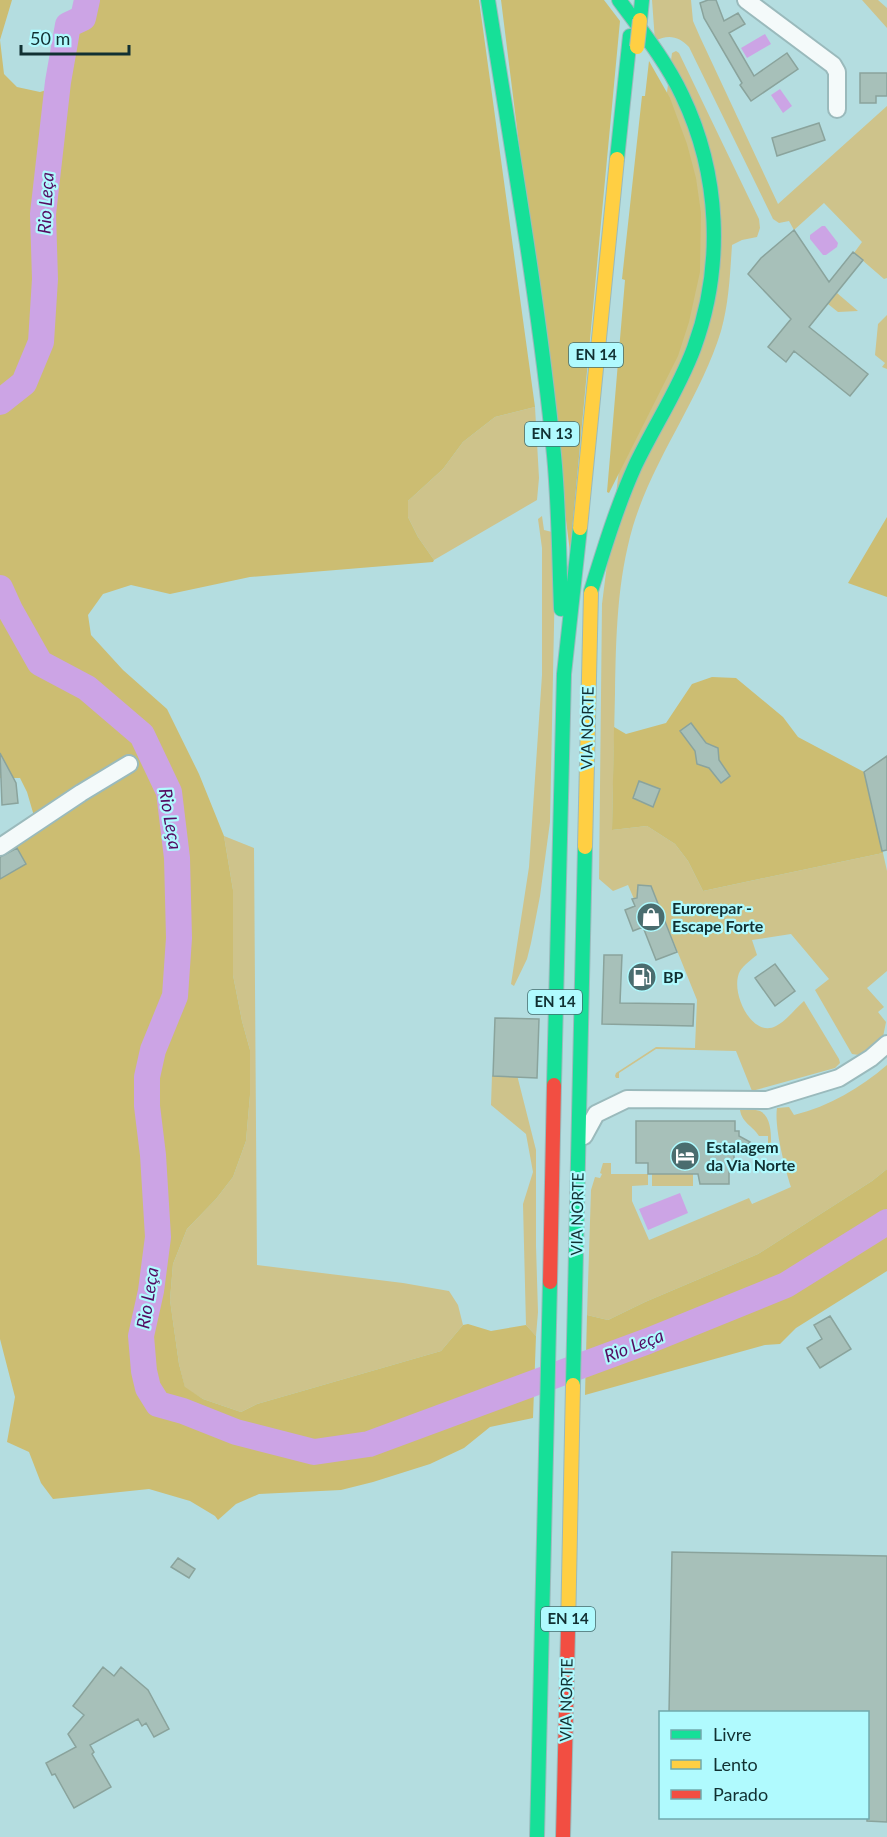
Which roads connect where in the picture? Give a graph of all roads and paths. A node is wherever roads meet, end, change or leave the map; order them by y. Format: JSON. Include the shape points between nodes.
{"nodes":[{"id":1,"x":488,"y":0,"type":"edge"},
{"id":2,"x":619,"y":0,"type":"edge"},
{"id":3,"x":746,"y":0,"type":"edge"},
{"id":4,"x":637,"y":7,"type":"edge"},
{"id":5,"x":633,"y":41,"type":"junction"},
{"id":6,"x":837,"y":109,"type":"dead end"},
{"id":7,"x":591,"y":591,"type":"junction"},
{"id":8,"x":564,"y":674,"type":"junction"},
{"id":9,"x":129,"y":764,"type":"dead end"},
{"id":10,"x":0,"y":847,"type":"edge"},
{"id":11,"x":887,"y":1044,"type":"edge"},
{"id":12,"x":578,"y":1148,"type":"junction"},
{"id":13,"x":537,"y":1837,"type":"edge"},
{"id":14,"x":563,"y":1837,"type":"edge"}],
"edges":[{"from":1,"to":8,"type":"main road","number":"EN 13","via":[[549,410],[557,492]]},
{"from":2,"to":7,"type":"main road","via":[[667,68],[693,123],[709,181],[714,253],[694,347],[626,486]]},
{"from":3,"to":6,"type":"street","via":[[833,64],[837,72]]},
{"from":4,"to":5,"type":"main road","number":"EN 14","bridge":true},
{"from":5,"to":7,"type":"main road","number":"EN 14","via":[[589,540]]},
{"from":5,"to":8,"type":"main road","number":"EN 14"},
{"from":7,"to":12,"type":"main road","name":"VIA NORTE","number":"EN 14"},
{"from":8,"to":13,"type":"main road","name":"VIA NORTE","number":"EN 14"},
{"from":9,"to":10,"type":"street"},
{"from":11,"to":12,"type":"street","via":[[839,1078],[767,1100],[627,1099],[596,1114]]},
{"from":12,"to":14,"type":"main road","name":"VIA NORTE","number":"EN 14"}]}
